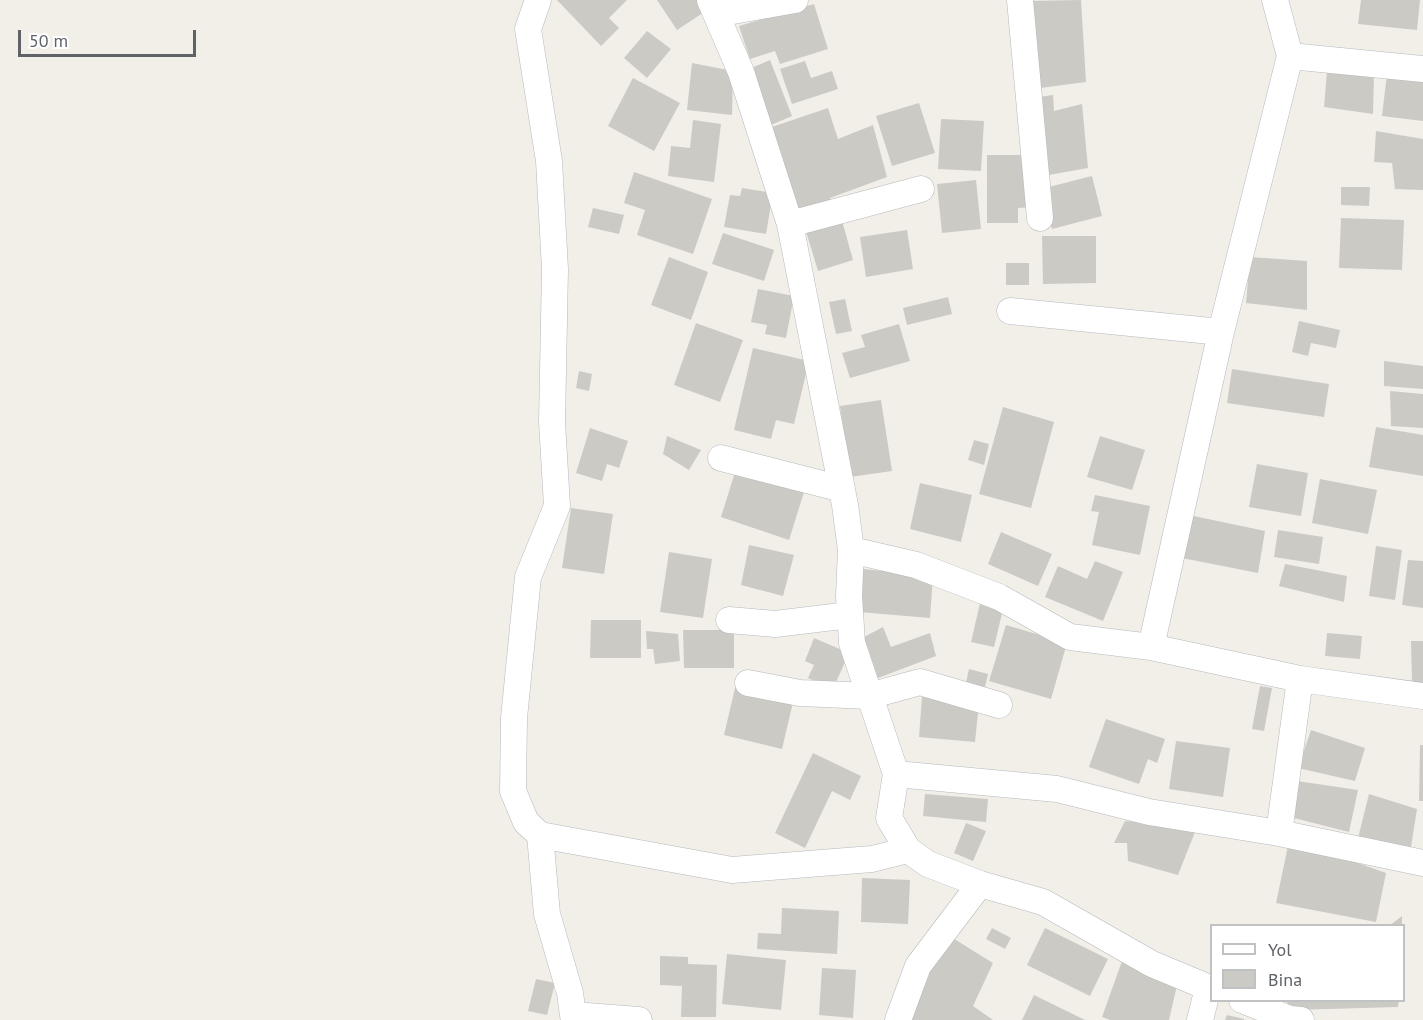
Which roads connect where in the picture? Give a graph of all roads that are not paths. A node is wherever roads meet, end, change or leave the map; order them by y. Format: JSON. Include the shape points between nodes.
{"nodes":[{"id":1,"x":538,"y":0,"type":"edge"},
{"id":2,"x":795,"y":0,"type":"edge"},
{"id":3,"x":1020,"y":0,"type":"edge"},
{"id":4,"x":1275,"y":0,"type":"edge"},
{"id":5,"x":713,"y":7,"type":"edge"},
{"id":6,"x":1290,"y":56,"type":"junction"},
{"id":7,"x":1423,"y":69,"type":"edge"},
{"id":8,"x":921,"y":189,"type":"dead end"},
{"id":9,"x":1040,"y":218,"type":"dead end"},
{"id":10,"x":790,"y":224,"type":"junction"},
{"id":11,"x":1010,"y":311,"type":"dead end"},
{"id":12,"x":1221,"y":332,"type":"junction"},
{"id":13,"x":721,"y":458,"type":"dead end"},
{"id":14,"x":842,"y":489,"type":"junction"},
{"id":15,"x":851,"y":550,"type":"junction"},
{"id":16,"x":850,"y":615,"type":"junction"},
{"id":17,"x":729,"y":620,"type":"dead end"},
{"id":18,"x":1151,"y":647,"type":"junction"},
{"id":19,"x":1300,"y":680,"type":"junction"},
{"id":20,"x":748,"y":683,"type":"dead end"},
{"id":21,"x":868,"y":696,"type":"junction"},
{"id":22,"x":1423,"y":696,"type":"edge"},
{"id":23,"x":999,"y":705,"type":"dead end"},
{"id":24,"x":896,"y":774,"type":"junction"},
{"id":25,"x":1279,"y":832,"type":"junction"},
{"id":26,"x":540,"y":835,"type":"junction"},
{"id":27,"x":908,"y":850,"type":"junction"},
{"id":28,"x":1423,"y":863,"type":"edge"},
{"id":29,"x":981,"y":884,"type":"junction"},
{"id":30,"x":1210,"y":988,"type":"edge"},
{"id":31,"x":1247,"y":1002,"type":"edge"},
{"id":32,"x":639,"y":1020,"type":"edge"},
{"id":33,"x":898,"y":1020,"type":"edge"},
{"id":34,"x":1200,"y":1020,"type":"edge"},
{"id":35,"x":1301,"y":1020,"type":"edge"}],
"edges":[{"from":1,"to":26,"type":"street","via":[[528,29],[549,161],[555,268],[552,422],[557,506],[528,577],[514,718],[513,791],[526,822]]},
{"from":2,"to":5,"type":"street"},
{"from":3,"to":9,"type":"street"},
{"from":4,"to":6,"type":"street"},
{"from":5,"to":10,"type":"street","via":[[741,72]]},
{"from":6,"to":7,"type":"street"},
{"from":6,"to":12,"type":"street"},
{"from":8,"to":10,"type":"street"},
{"from":10,"to":14,"type":"street"},
{"from":11,"to":12,"type":"street"},
{"from":12,"to":18,"type":"street"},
{"from":13,"to":14,"type":"street"},
{"from":14,"to":15,"type":"street"},
{"from":15,"to":16,"type":"street"},
{"from":15,"to":18,"type":"street","via":[[915,566],[999,597],[1070,636]]},
{"from":16,"to":17,"type":"street","via":[[775,624]]},
{"from":16,"to":21,"type":"street","via":[[852,643]]},
{"from":18,"to":19,"type":"street"},
{"from":19,"to":22,"type":"street"},
{"from":19,"to":25,"type":"street"},
{"from":20,"to":21,"type":"street","via":[[800,693]]},
{"from":21,"to":23,"type":"street","via":[[920,682]]},
{"from":21,"to":24,"type":"street"},
{"from":24,"to":25,"type":"street","via":[[1057,789],[1149,812]]},
{"from":24,"to":27,"type":"street","via":[[889,818]]},
{"from":25,"to":28,"type":"street"},
{"from":26,"to":27,"type":"street","via":[[732,870],[872,859]]},
{"from":26,"to":32,"type":"street","via":[[547,914],[573,1016]]},
{"from":27,"to":29,"type":"street","via":[[927,864]]},
{"from":29,"to":30,"type":"street","via":[[1044,902],[1152,964]]},
{"from":29,"to":33,"type":"street","via":[[918,966]]},
{"from":30,"to":34,"type":"street"},
{"from":31,"to":35,"type":"street"}]}
